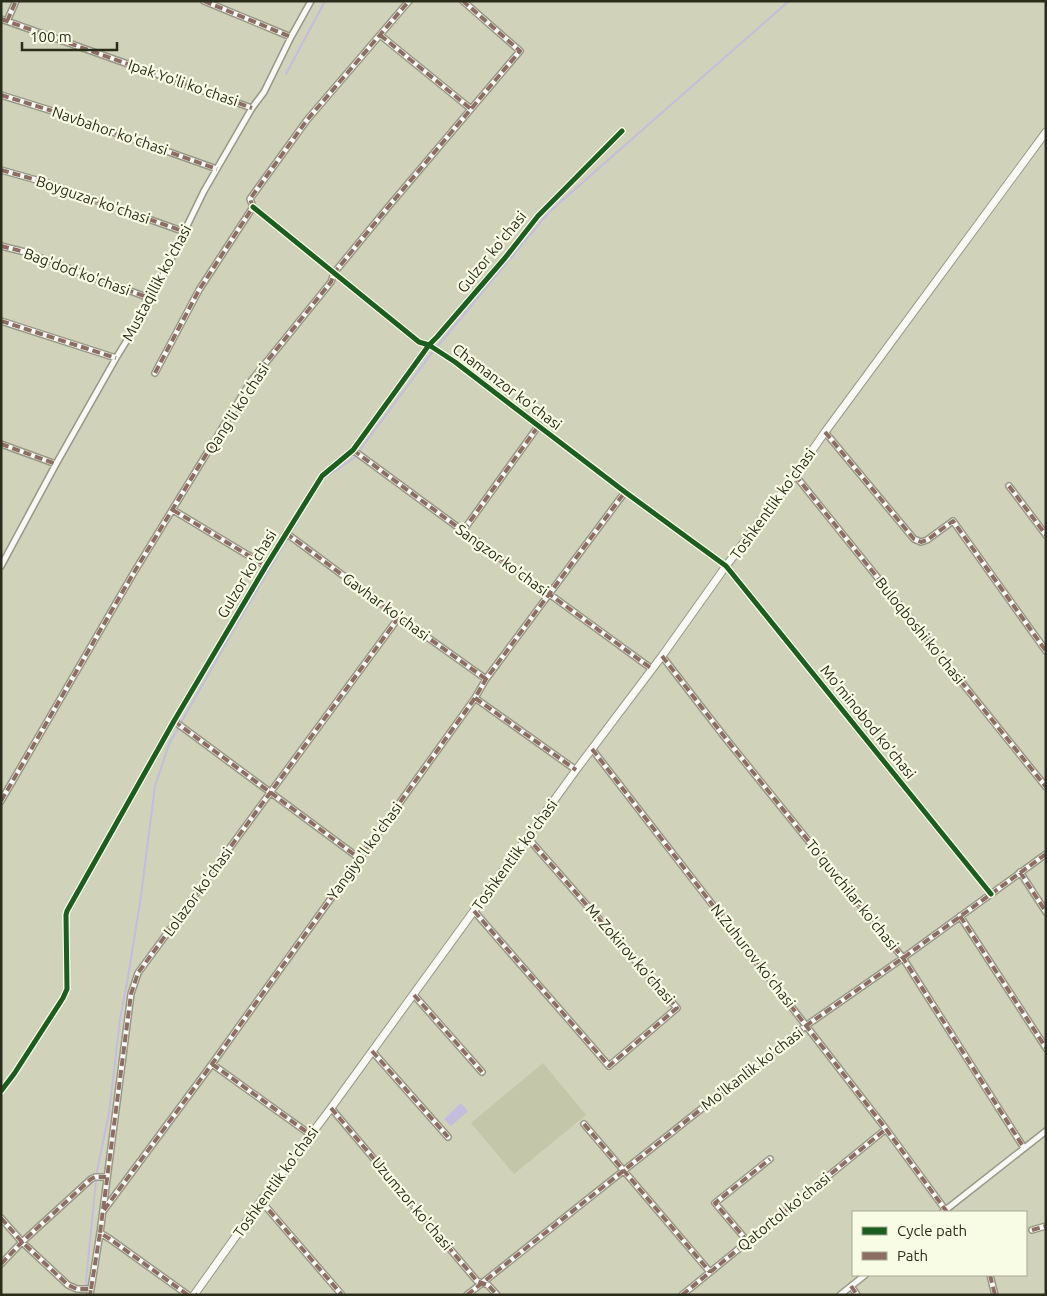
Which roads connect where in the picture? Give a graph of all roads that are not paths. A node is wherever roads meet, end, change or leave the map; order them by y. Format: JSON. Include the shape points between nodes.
{"nodes":[{"id":1,"x":16,"y":1,"type":"edge"},
{"id":2,"x":204,"y":1,"type":"edge"},
{"id":3,"x":311,"y":1,"type":"edge"},
{"id":4,"x":409,"y":1,"type":"edge"},
{"id":5,"x":463,"y":1,"type":"edge"},
{"id":6,"x":4,"y":20,"type":"edge"},
{"id":7,"x":380,"y":35,"type":"junction"},
{"id":8,"x":291,"y":37,"type":"junction"},
{"id":9,"x":1,"y":95,"type":"edge"},
{"id":10,"x":252,"y":108,"type":"junction"},
{"id":11,"x":471,"y":109,"type":"junction"},
{"id":12,"x":622,"y":131,"type":"dead end"},
{"id":13,"x":1046,"y":132,"type":"edge"},
{"id":14,"x":217,"y":169,"type":"junction"},
{"id":15,"x":1,"y":170,"type":"edge"},
{"id":16,"x":253,"y":207,"type":"junction"},
{"id":17,"x":185,"y":232,"type":"junction"},
{"id":18,"x":1,"y":246,"type":"edge"},
{"id":19,"x":334,"y":272,"type":"junction"},
{"id":20,"x":152,"y":299,"type":"junction"},
{"id":21,"x":1,"y":321,"type":"edge"},
{"id":22,"x":429,"y":345,"type":"junction"},
{"id":23,"x":116,"y":358,"type":"junction"},
{"id":24,"x":154,"y":373,"type":"dead end"},
{"id":25,"x":539,"y":426,"type":"junction"},
{"id":26,"x":825,"y":432,"type":"junction"},
{"id":27,"x":1,"y":444,"type":"edge"},
{"id":28,"x":353,"y":450,"type":"junction"},
{"id":29,"x":56,"y":464,"type":"junction"},
{"id":30,"x":795,"y":475,"type":"junction"},
{"id":31,"x":1009,"y":486,"type":"dead end"},
{"id":32,"x":625,"y":492,"type":"junction"},
{"id":33,"x":173,"y":510,"type":"junction"},
{"id":34,"x":463,"y":531,"type":"junction"},
{"id":35,"x":286,"y":533,"type":"junction"},
{"id":36,"x":1046,"y":535,"type":"edge"},
{"id":37,"x":1,"y":566,"type":"edge"},
{"id":38,"x":266,"y":566,"type":"junction"},
{"id":39,"x":726,"y":566,"type":"junction"},
{"id":40,"x":549,"y":594,"type":"junction"},
{"id":41,"x":399,"y":617,"type":"junction"},
{"id":42,"x":1046,"y":651,"type":"edge"},
{"id":43,"x":662,"y":656,"type":"junction"},
{"id":44,"x":652,"y":668,"type":"junction"},
{"id":45,"x":486,"y":679,"type":"junction"},
{"id":46,"x":475,"y":698,"type":"junction"},
{"id":47,"x":174,"y":721,"type":"junction"},
{"id":48,"x":592,"y":749,"type":"junction"},
{"id":49,"x":576,"y":770,"type":"junction"},
{"id":50,"x":1045,"y":783,"type":"edge"},
{"id":51,"x":271,"y":792,"type":"junction"},
{"id":52,"x":1,"y":801,"type":"edge"},
{"id":53,"x":527,"y":837,"type":"junction"},
{"id":54,"x":1046,"y":854,"type":"edge"},
{"id":55,"x":359,"y":858,"type":"junction"},
{"id":56,"x":1020,"y":872,"type":"junction"},
{"id":57,"x":991,"y":894,"type":"junction"},
{"id":58,"x":474,"y":911,"type":"junction"},
{"id":59,"x":1046,"y":912,"type":"edge"},
{"id":60,"x":960,"y":916,"type":"junction"},
{"id":61,"x":903,"y":958,"type":"junction"},
{"id":62,"x":414,"y":995,"type":"junction"},
{"id":63,"x":807,"y":1025,"type":"junction"},
{"id":64,"x":1046,"y":1048,"type":"edge"},
{"id":65,"x":372,"y":1051,"type":"junction"},
{"id":66,"x":212,"y":1064,"type":"junction"},
{"id":67,"x":482,"y":1072,"type":"dead end"},
{"id":68,"x":1,"y":1090,"type":"edge"},
{"id":69,"x":331,"y":1108,"type":"junction"},
{"id":70,"x":584,"y":1124,"type":"dead end"},
{"id":71,"x":886,"y":1129,"type":"junction"},
{"id":72,"x":1046,"y":1131,"type":"edge"},
{"id":73,"x":311,"y":1135,"type":"junction"},
{"id":74,"x":448,"y":1137,"type":"dead end"},
{"id":75,"x":1024,"y":1148,"type":"junction"},
{"id":76,"x":770,"y":1159,"type":"dead end"},
{"id":77,"x":623,"y":1171,"type":"junction"},
{"id":78,"x":106,"y":1177,"type":"junction"},
{"id":79,"x":261,"y":1200,"type":"junction"},
{"id":80,"x":104,"y":1210,"type":"junction"},
{"id":81,"x":945,"y":1211,"type":"edge"},
{"id":82,"x":1,"y":1218,"type":"edge"},
{"id":83,"x":1046,"y":1226,"type":"edge"},
{"id":84,"x":1032,"y":1230,"type":"dead end"},
{"id":85,"x":100,"y":1233,"type":"junction"},
{"id":86,"x":22,"y":1242,"type":"junction"},
{"id":87,"x":748,"y":1242,"type":"junction"},
{"id":88,"x":1,"y":1264,"type":"edge"},
{"id":89,"x":710,"y":1272,"type":"junction"},
{"id":90,"x":863,"y":1276,"type":"edge"},
{"id":91,"x":990,"y":1276,"type":"edge"},
{"id":92,"x":482,"y":1282,"type":"junction"},
{"id":93,"x":851,"y":1286,"type":"junction"},
{"id":94,"x":91,"y":1292,"type":"edge"},
{"id":95,"x":193,"y":1295,"type":"edge"},
{"id":96,"x":342,"y":1295,"type":"edge"},
{"id":97,"x":467,"y":1295,"type":"edge"},
{"id":98,"x":497,"y":1295,"type":"edge"},
{"id":99,"x":682,"y":1295,"type":"edge"},
{"id":100,"x":840,"y":1295,"type":"edge"},
{"id":101,"x":857,"y":1295,"type":"edge"},
{"id":102,"x":995,"y":1295,"type":"edge"}],
"edges":[{"from":1,"to":6,"type":"street"},
{"from":2,"to":8,"type":"street"},
{"from":3,"to":8,"type":"street","name":"Mustaqillik ko'chasi"},
{"from":4,"to":7,"type":"street"},
{"from":5,"to":11,"type":"street","name":"Qang'li ko'chasi","via":[[520,51]]},
{"from":6,"to":10,"type":"street","name":"Ipak Yo'li ko'chasi"},
{"from":7,"to":11,"type":"street"},
{"from":7,"to":16,"type":"street","via":[[307,120],[250,198]]},
{"from":8,"to":10,"type":"street","name":"Mustaqillik ko'chasi","via":[[264,92]]},
{"from":9,"to":14,"type":"street","name":"Navbahor ko'chasi"},
{"from":10,"to":14,"type":"street","name":"Mustaqillik ko'chasi"},
{"from":11,"to":19,"type":"street","name":"Qang'li ko'chasi"},
{"from":12,"to":22,"type":"street","name":"Gulzor ko'chasi","via":[[538,216]]},
{"from":13,"to":26,"type":"main road","name":"Toshkentlik ko'chasi"},
{"from":14,"to":17,"type":"street","name":"Mustaqillik ko'chasi"},
{"from":15,"to":17,"type":"street","name":"Boyguzar ko'chasi","via":[[47,182]]},
{"from":16,"to":19,"type":"street","name":"Chamanzor ko'chasi"},
{"from":16,"to":24,"type":"street","via":[[199,290]]},
{"from":17,"to":20,"type":"street","name":"Mustaqillik ko'chasi"},
{"from":18,"to":20,"type":"street","name":"Bag'dod ko'chasi"},
{"from":19,"to":22,"type":"street","name":"Chamanzor ko'chasi","via":[[419,342]]},
{"from":19,"to":33,"type":"street","name":"Qang'li ko'chasi","via":[[331,282],[251,381]]},
{"from":20,"to":23,"type":"street","name":"Mustaqillik ko'chasi"},
{"from":21,"to":23,"type":"street"},
{"from":22,"to":25,"type":"street","name":"Chamanzor ko'chasi"},
{"from":22,"to":28,"type":"street","name":"Gulzor ko'chasi"},
{"from":23,"to":29,"type":"street","name":"Mustaqillik ko'chasi"},
{"from":25,"to":32,"type":"street","name":"Chamanzor ko'chasi"},
{"from":25,"to":34,"type":"street"},
{"from":26,"to":30,"type":"main road","name":"Toshkentlik ko'chasi"},
{"from":26,"to":42,"type":"street","via":[[914,539],[927,540],[953,521]]},
{"from":27,"to":29,"type":"street"},
{"from":28,"to":34,"type":"street","name":"Sangzor ko'chasi"},
{"from":28,"to":35,"type":"street","name":"Gulzor ko'chasi","via":[[322,476]]},
{"from":29,"to":37,"type":"street","name":"Mustaqillik ko'chasi"},
{"from":30,"to":39,"type":"main road","name":"Toshkentlik ko'chasi"},
{"from":30,"to":50,"type":"street","name":"Buloqboshi ko'chasi"},
{"from":31,"to":36,"type":"street"},
{"from":32,"to":39,"type":"street","name":"Chamanzor ko'chasi"},
{"from":32,"to":40,"type":"street","name":"Yangiyo'l ko'chasi"},
{"from":33,"to":38,"type":"street"},
{"from":33,"to":52,"type":"street","name":"Qang'li ko'chasi"},
{"from":34,"to":40,"type":"street","name":"Sangzor ko'chasi"},
{"from":35,"to":38,"type":"street","name":"Gulzor ko'chasi"},
{"from":35,"to":41,"type":"street","name":"Gavhar ko'chasi"},
{"from":38,"to":47,"type":"street","name":"Gulzor ko'chasi"},
{"from":39,"to":43,"type":"main road","name":"Toshkentlik ko'chasi"},
{"from":39,"to":57,"type":"street","name":"Mo'minobod ko'chasi"},
{"from":40,"to":44,"type":"street","name":"Sangzor ko'chasi"},
{"from":40,"to":45,"type":"street","name":"Yangiyo'l ko'chasi"},
{"from":41,"to":45,"type":"street","name":"Gavhar ko'chasi"},
{"from":41,"to":51,"type":"street","name":"Lolazor ko'chasi"},
{"from":43,"to":44,"type":"main road","name":"Toshkentlik ko'chasi"},
{"from":43,"to":61,"type":"street","name":"To'quvchilar ko'chasi"},
{"from":44,"to":48,"type":"main road","name":"Toshkentlik ko'chasi"},
{"from":45,"to":46,"type":"street","name":"Yangiyo'l ko'chasi"},
{"from":46,"to":49,"type":"street"},
{"from":46,"to":55,"type":"street","name":"Yangiyo'l ko'chasi"},
{"from":47,"to":51,"type":"street"},
{"from":47,"to":68,"type":"street","name":"Gulzor ko'chasi","via":[[67,911],[67,989],[63,998]]},
{"from":48,"to":49,"type":"main road","name":"Toshkentlik ko'chasi"},
{"from":48,"to":63,"type":"street","name":"N.Zuhurov ko'chasi"},
{"from":49,"to":53,"type":"main road","name":"Toshkentlik ko'chasi"},
{"from":51,"to":55,"type":"street"},
{"from":51,"to":78,"type":"street","name":"Lolazor ko'chasi","via":[[138,973],[131,994]]},
{"from":53,"to":58,"type":"main road","name":"Toshkentlik ko'chasi"},
{"from":53,"to":58,"type":"street","name":"M. Zokirov ko'chasi","via":[[677,1008],[609,1066]]},
{"from":54,"to":56,"type":"street","name":"Mo'lkanlik ko'chasi"},
{"from":55,"to":66,"type":"street","name":"Yangiyo'l ko'chasi"},
{"from":56,"to":57,"type":"street","name":"Mo'lkanlik ko'chasi"},
{"from":56,"to":59,"type":"street"},
{"from":57,"to":60,"type":"street","name":"Mo'lkanlik ko'chasi"},
{"from":58,"to":62,"type":"main road","name":"Toshkentlik ko'chasi"},
{"from":60,"to":61,"type":"street","name":"Mo'lkanlik ko'chasi"},
{"from":60,"to":64,"type":"street"},
{"from":61,"to":63,"type":"street","name":"Mo'lkanlik ko'chasi"},
{"from":61,"to":75,"type":"street","name":"To'quvchilar ko'chasi"},
{"from":62,"to":65,"type":"main road","name":"Toshkentlik ko'chasi"},
{"from":62,"to":67,"type":"street"},
{"from":63,"to":71,"type":"street","name":"N.Zuhurov ko'chasi"},
{"from":63,"to":77,"type":"street","name":"Mo'lkanlik ko'chasi"},
{"from":65,"to":69,"type":"main road","name":"Toshkentlik ko'chasi"},
{"from":65,"to":74,"type":"street"},
{"from":66,"to":73,"type":"street"},
{"from":66,"to":80,"type":"street","name":"Yangiyo'l ko'chasi"},
{"from":69,"to":73,"type":"main road","name":"Toshkentlik ko'chasi"},
{"from":69,"to":92,"type":"street","name":"Uzumzor ko'chasi","via":[[477,1281]]},
{"from":70,"to":77,"type":"street"},
{"from":71,"to":81,"type":"street","name":"N.Zuhurov ko'chasi"},
{"from":71,"to":87,"type":"street","name":"Qatortol ko'chasi"},
{"from":72,"to":75,"type":"street"},
{"from":73,"to":79,"type":"main road","name":"Toshkentlik ko'chasi"},
{"from":75,"to":81,"type":"street"},
{"from":76,"to":87,"type":"street","via":[[715,1203]]},
{"from":77,"to":89,"type":"street"},
{"from":77,"to":92,"type":"street","name":"Mo'lkanlik ko'chasi"},
{"from":78,"to":80,"type":"street","name":"Lolazor ko'chasi"},
{"from":78,"to":86,"type":"street","via":[[91,1179]]},
{"from":79,"to":95,"type":"main road","name":"Toshkentlik ko'chasi"},
{"from":79,"to":96,"type":"street"},
{"from":80,"to":85,"type":"street","name":"Lolazor ko'chasi"},
{"from":82,"to":86,"type":"street"},
{"from":83,"to":84,"type":"street"},
{"from":85,"to":94,"type":"street","name":"Lolazor ko'chasi"},
{"from":85,"to":95,"type":"street"},
{"from":86,"to":88,"type":"street"},
{"from":86,"to":94,"type":"street","via":[[68,1286]]},
{"from":87,"to":89,"type":"street","name":"Qatortol ko'chasi"},
{"from":89,"to":99,"type":"street","name":"Qatortol ko'chasi"},
{"from":90,"to":93,"type":"street"},
{"from":91,"to":102,"type":"street"},
{"from":92,"to":97,"type":"street","name":"Mo'lkanlik ko'chasi"},
{"from":92,"to":98,"type":"street","name":"Uzumzor ko'chasi"},
{"from":93,"to":100,"type":"street"},
{"from":93,"to":101,"type":"street"}]}
